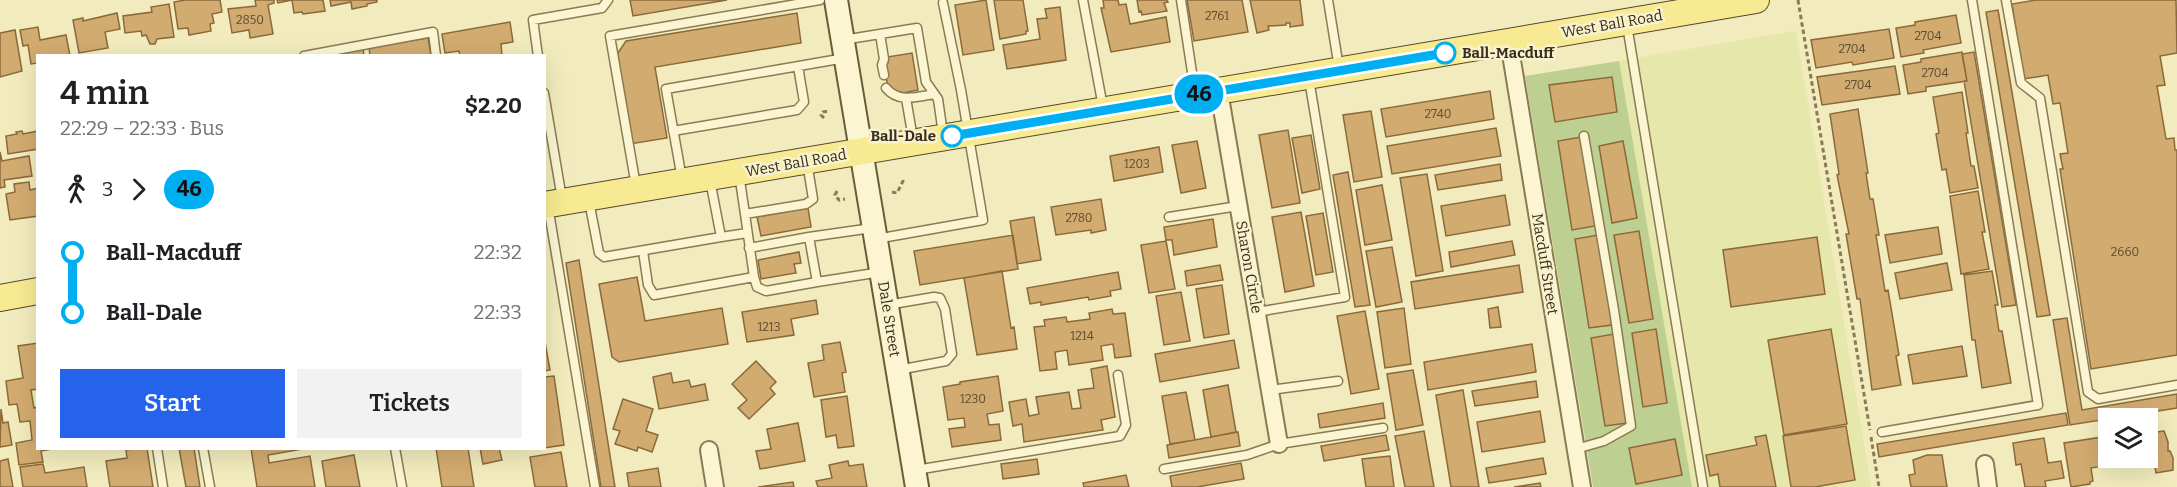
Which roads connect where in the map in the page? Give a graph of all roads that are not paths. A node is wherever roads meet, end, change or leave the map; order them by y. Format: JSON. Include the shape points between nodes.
{"nodes":[{"id":1,"x":608,"y":0,"type":"edge"},
{"id":2,"x":820,"y":0,"type":"edge"},
{"id":3,"x":836,"y":0,"type":"edge"},
{"id":4,"x":1083,"y":0,"type":"edge"},
{"id":5,"x":1181,"y":0,"type":"edge"},
{"id":6,"x":1328,"y":0,"type":"edge"},
{"id":7,"x":1756,"y":0,"type":"edge"},
{"id":8,"x":1972,"y":0,"type":"edge"},
{"id":9,"x":2006,"y":0,"type":"edge"},
{"id":10,"x":943,"y":3,"type":"dead end"},
{"id":11,"x":1626,"y":22,"type":"junction"},
{"id":12,"x":880,"y":34,"type":"junction"},
{"id":13,"x":1509,"y":42,"type":"junction"},
{"id":14,"x":844,"y":49,"type":"junction"},
{"id":15,"x":315,"y":54,"type":"edge"},
{"id":16,"x":436,"y":54,"type":"edge"},
{"id":17,"x":538,"y":54,"type":"edge"},
{"id":18,"x":798,"y":66,"type":"junction"},
{"id":19,"x":1340,"y":70,"type":"junction"},
{"id":20,"x":884,"y":75,"type":"dead end"},
{"id":21,"x":1308,"y":76,"type":"junction"},
{"id":22,"x":886,"y":88,"type":"dead end"},
{"id":23,"x":1207,"y":93,"type":"junction"},
{"id":24,"x":934,"y":94,"type":"junction"},
{"id":25,"x":906,"y":98,"type":"junction"},
{"id":26,"x":1103,"y":111,"type":"junction"},
{"id":27,"x":546,"y":125,"type":"edge"},
{"id":28,"x":674,"y":130,"type":"junction"},
{"id":29,"x":956,"y":136,"type":"junction"},
{"id":30,"x":1584,"y":136,"type":"dead end"},
{"id":31,"x":914,"y":143,"type":"junction"},
{"id":32,"x":861,"y":152,"type":"junction"},
{"id":33,"x":807,"y":161,"type":"junction"},
{"id":34,"x":739,"y":173,"type":"junction"},
{"id":35,"x":710,"y":177,"type":"junction"},
{"id":36,"x":682,"y":182,"type":"junction"},
{"id":37,"x":636,"y":190,"type":"junction"},
{"id":38,"x":589,"y":198,"type":"junction"},
{"id":39,"x":551,"y":204,"type":"edge"},
{"id":40,"x":1238,"y":206,"type":"junction"},
{"id":41,"x":745,"y":214,"type":"junction"},
{"id":42,"x":1169,"y":217,"type":"dead end"},
{"id":43,"x":747,"y":233,"type":"junction"},
{"id":44,"x":874,"y":233,"type":"junction"},
{"id":45,"x":721,"y":237,"type":"junction"},
{"id":46,"x":809,"y":237,"type":"junction"},
{"id":47,"x":749,"y":248,"type":"junction"},
{"id":48,"x":643,"y":251,"type":"junction"},
{"id":49,"x":881,"y":272,"type":"junction"},
{"id":50,"x":754,"y":277,"type":"junction"},
{"id":51,"x":817,"y":282,"type":"junction"},
{"id":52,"x":36,"y":291,"type":"edge"},
{"id":53,"x":0,"y":298,"type":"edge"},
{"id":54,"x":886,"y":305,"type":"junction"},
{"id":55,"x":1257,"y":312,"type":"junction"},
{"id":56,"x":897,"y":370,"type":"junction"},
{"id":57,"x":1118,"y":375,"type":"dead end"},
{"id":58,"x":1338,"y":381,"type":"dead end"},
{"id":59,"x":2177,"y":385,"type":"edge"},
{"id":60,"x":1270,"y":390,"type":"junction"},
{"id":61,"x":1383,"y":428,"type":"dead end"},
{"id":62,"x":1882,"y":432,"type":"dead end"},
{"id":63,"x":1279,"y":444,"type":"junction"},
{"id":64,"x":1576,"y":449,"type":"junction"},
{"id":65,"x":157,"y":450,"type":"edge"},
{"id":66,"x":203,"y":450,"type":"edge"},
{"id":67,"x":395,"y":450,"type":"edge"},
{"id":68,"x":709,"y":450,"type":"dead end"},
{"id":69,"x":1985,"y":464,"type":"dead end"},
{"id":70,"x":1164,"y":469,"type":"dead end"},
{"id":71,"x":915,"y":479,"type":"edge"},
{"id":72,"x":164,"y":487,"type":"edge"},
{"id":73,"x":210,"y":487,"type":"edge"},
{"id":74,"x":402,"y":487,"type":"edge"},
{"id":75,"x":595,"y":487,"type":"edge"},
{"id":76,"x":715,"y":487,"type":"edge"},
{"id":77,"x":1582,"y":487,"type":"edge"},
{"id":78,"x":1703,"y":487,"type":"edge"},
{"id":79,"x":1988,"y":487,"type":"edge"}],
"edges":[{"from":1,"to":17,"type":"lane","via":[[602,8],[532,20]]},
{"from":2,"to":37,"type":"lane","via":[[610,36]]},
{"from":3,"to":14,"type":"street","name":"Dale Street"},
{"from":4,"to":26,"type":"lane"},
{"from":5,"to":23,"type":"lane"},
{"from":6,"to":19,"type":"lane"},
{"from":7,"to":11,"type":"main road","name":"West Ball Road"},
{"from":8,"to":62,"type":"lane","via":[[2038,405]]},
{"from":9,"to":59,"type":"lane","via":[[2020,84],[2040,99],[2088,392],[2097,399]]},
{"from":10,"to":29,"type":"lane","via":[[961,90]]},
{"from":11,"to":13,"type":"main road","name":"West Ball Road"},
{"from":11,"to":78,"type":"lane"},
{"from":12,"to":14,"type":"lane"},
{"from":12,"to":20,"type":"lane"},
{"from":12,"to":24,"type":"lane","via":[[917,28],[926,82]]},
{"from":13,"to":19,"type":"main road","name":"West Ball Road"},
{"from":13,"to":64,"type":"street","name":"Macduff Street"},
{"from":14,"to":18,"type":"lane"},
{"from":14,"to":32,"type":"street","name":"Dale Street"},
{"from":15,"to":16,"type":"lane","via":[[433,32]]},
{"from":18,"to":28,"type":"lane","via":[[804,102],[797,110]]},
{"from":18,"to":28,"type":"lane","via":[[666,89]]},
{"from":19,"to":21,"type":"main road","name":"West Ball Road"},
{"from":21,"to":23,"type":"main road","name":"West Ball Road"},
{"from":21,"to":55,"type":"lane","via":[[1345,297]]},
{"from":22,"to":25,"type":"lane","via":[[892,95]]},
{"from":23,"to":26,"type":"main road","name":"West Ball Road"},
{"from":23,"to":40,"type":"street","name":"Sharon Circle"},
{"from":24,"to":25,"type":"lane"},
{"from":24,"to":29,"type":"lane"},
{"from":25,"to":31,"type":"lane"},
{"from":26,"to":29,"type":"main road","name":"West Ball Road"},
{"from":27,"to":39,"type":"lane"},
{"from":28,"to":36,"type":"lane"},
{"from":29,"to":31,"type":"main road","name":"West Ball Road"},
{"from":29,"to":44,"type":"lane","via":[[983,220]]},
{"from":30,"to":64,"type":"lane","via":[[1631,426],[1604,441]]},
{"from":31,"to":32,"type":"main road","name":"West Ball Road"},
{"from":32,"to":33,"type":"main road","name":"West Ball Road"},
{"from":32,"to":44,"type":"street","name":"Dale Street"},
{"from":33,"to":34,"type":"main road","name":"West Ball Road"},
{"from":33,"to":41,"type":"lane","via":[[813,199],[810,202]]},
{"from":34,"to":35,"type":"main road","name":"West Ball Road"},
{"from":34,"to":41,"type":"lane"},
{"from":35,"to":36,"type":"main road","name":"West Ball Road"},
{"from":35,"to":45,"type":"lane"},
{"from":36,"to":37,"type":"main road","name":"West Ball Road"},
{"from":37,"to":38,"type":"main road","name":"West Ball Road"},
{"from":38,"to":39,"type":"main road","name":"West Ball Road"},
{"from":38,"to":48,"type":"lane","via":[[601,256]]},
{"from":39,"to":75,"type":"lane"},
{"from":40,"to":42,"type":"lane"},
{"from":40,"to":55,"type":"street","name":"Sharon Circle"},
{"from":41,"to":43,"type":"lane"},
{"from":43,"to":45,"type":"lane"},
{"from":43,"to":47,"type":"lane"},
{"from":44,"to":46,"type":"lane"},
{"from":44,"to":49,"type":"street","name":"Dale Street"},
{"from":45,"to":48,"type":"lane"},
{"from":46,"to":47,"type":"lane"},
{"from":46,"to":51,"type":"lane"},
{"from":47,"to":50,"type":"lane"},
{"from":48,"to":50,"type":"lane","via":[[648,285],[654,295]]},
{"from":49,"to":51,"type":"lane"},
{"from":49,"to":54,"type":"street","name":"Dale Street"},
{"from":50,"to":51,"type":"lane","via":[[757,287],[766,291]]},
{"from":52,"to":53,"type":"main road"},
{"from":54,"to":56,"type":"street","name":"Dale Street"},
{"from":54,"to":56,"type":"lane","via":[[934,297],[940,298],[945,309],[950,357]]},
{"from":55,"to":60,"type":"street","name":"Sharon Circle"},
{"from":56,"to":71,"type":"street","name":"Dale Street"},
{"from":57,"to":71,"type":"lane","via":[[1126,425],[1120,435]]},
{"from":58,"to":60,"type":"lane"},
{"from":60,"to":63,"type":"street","name":"Sharon Circle"},
{"from":61,"to":63,"type":"lane"},
{"from":63,"to":70,"type":"lane","via":[[1248,455]]},
{"from":64,"to":77,"type":"street","name":"Macduff Street"},
{"from":65,"to":72,"type":"lane"},
{"from":66,"to":73,"type":"lane"},
{"from":67,"to":74,"type":"lane"},
{"from":68,"to":76,"type":"street"},
{"from":69,"to":79,"type":"street"}]}
